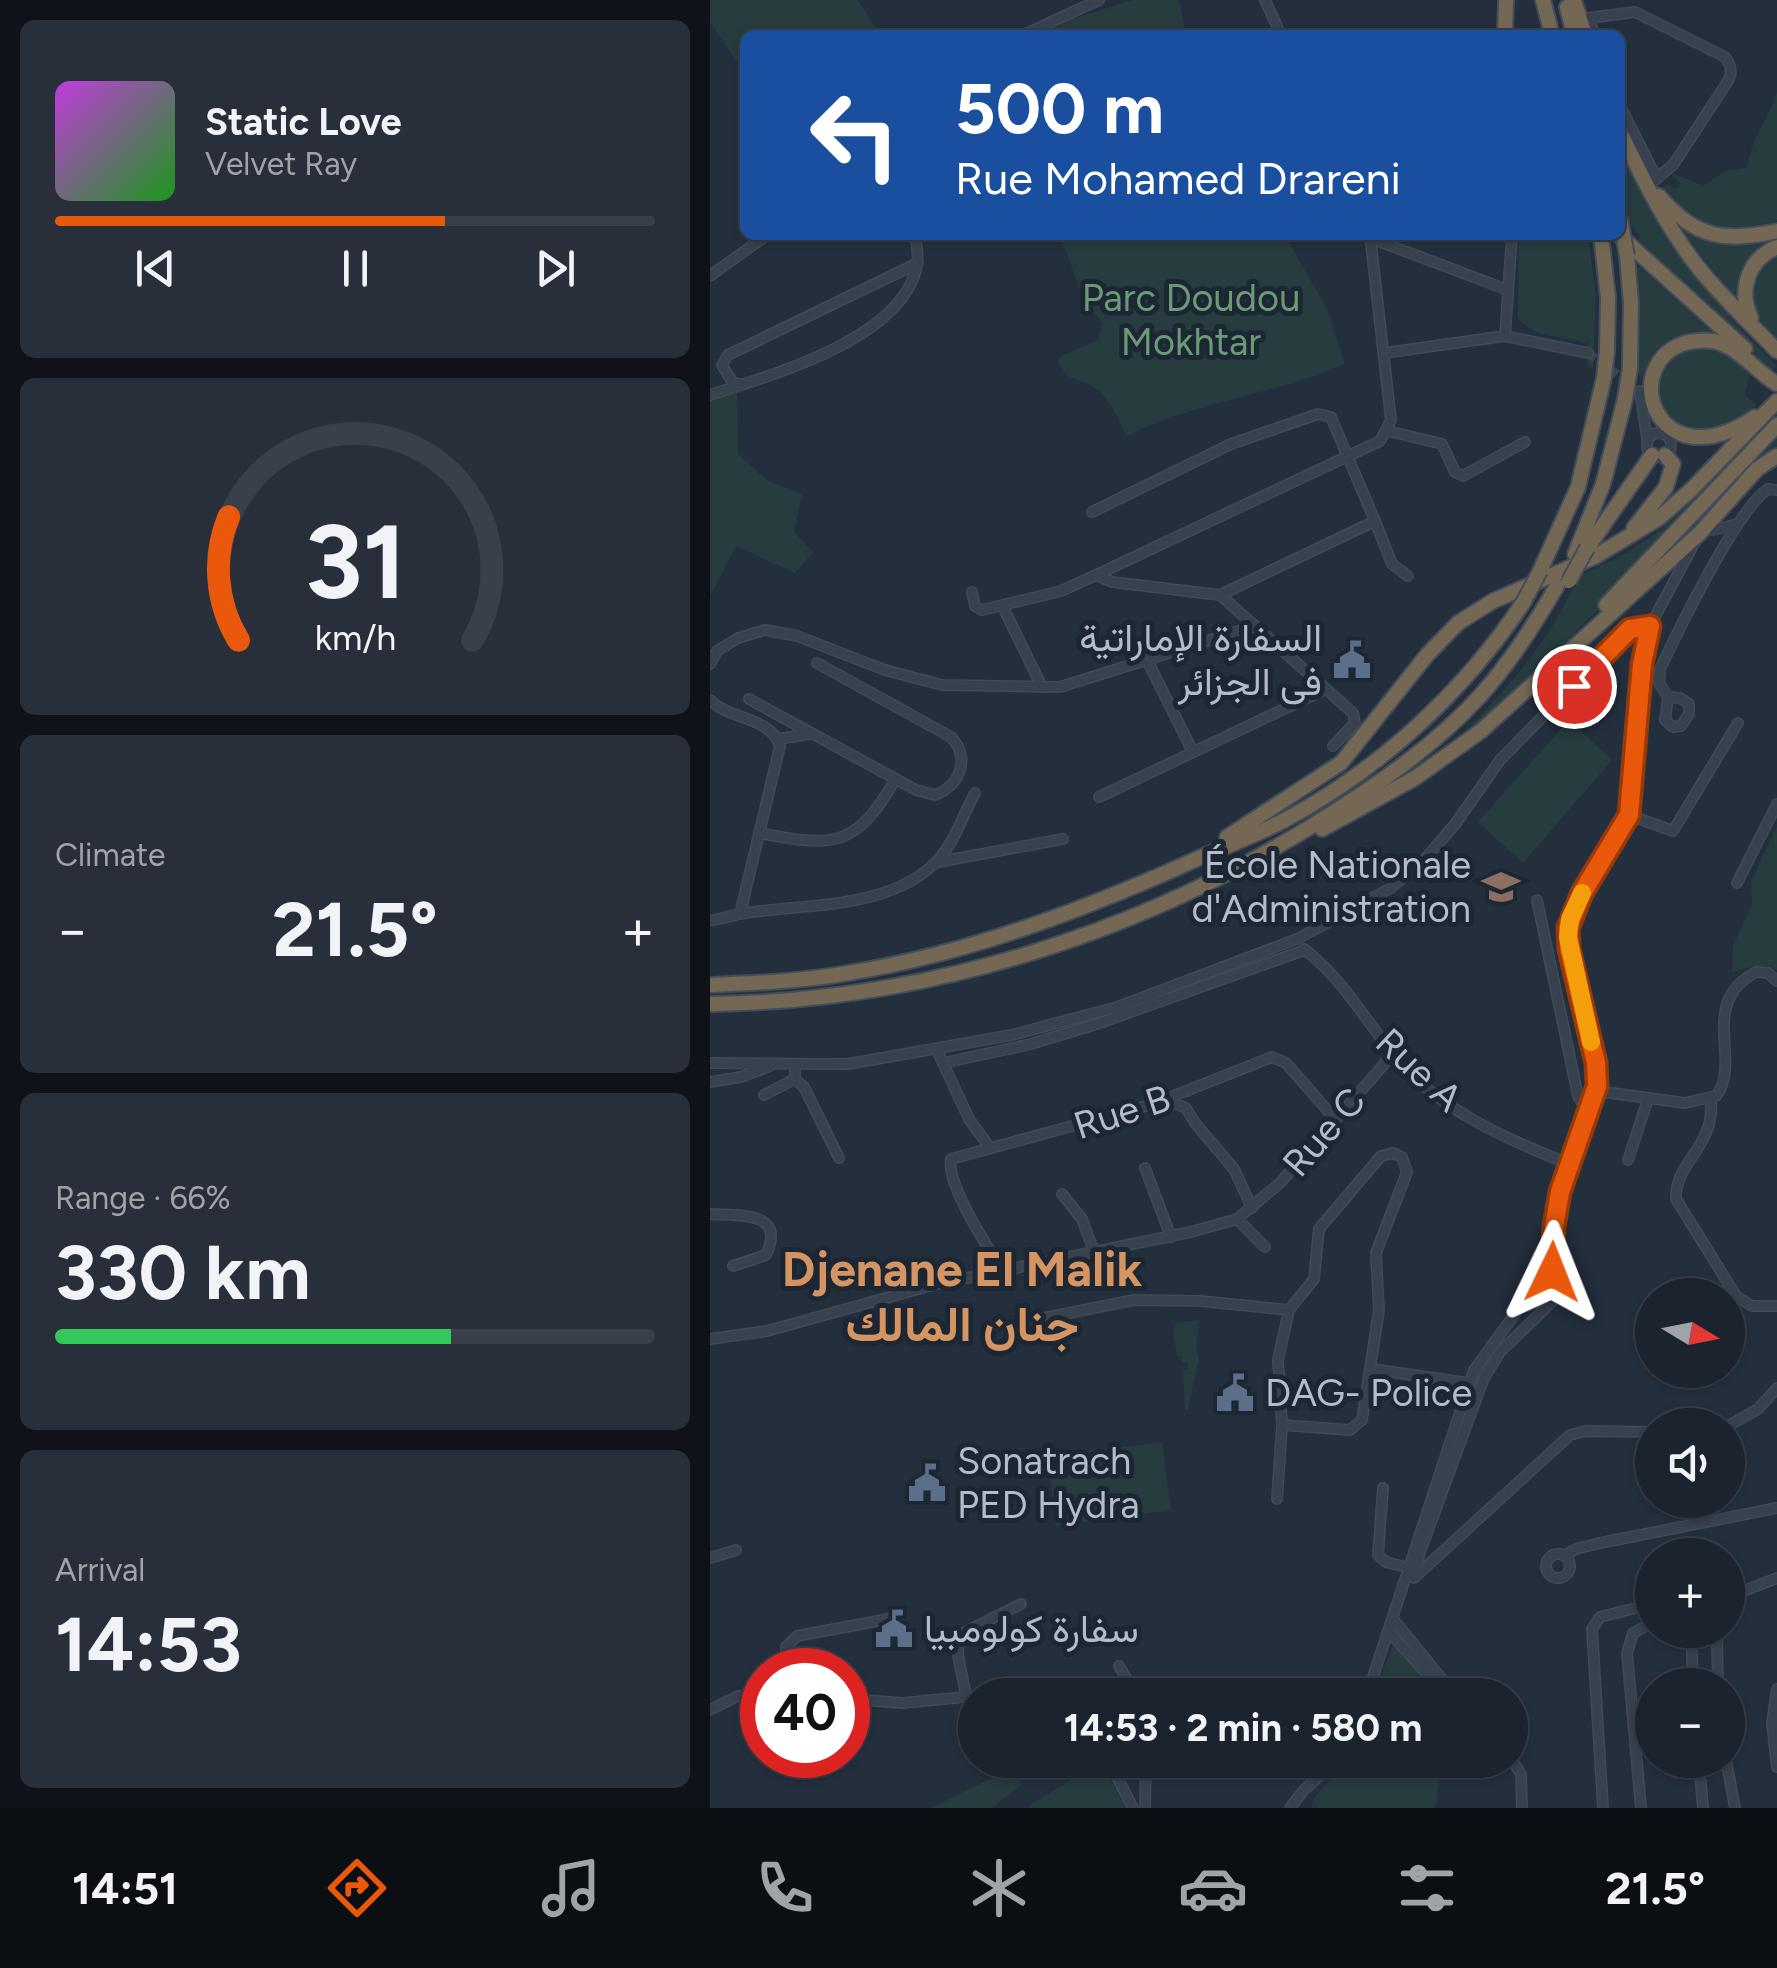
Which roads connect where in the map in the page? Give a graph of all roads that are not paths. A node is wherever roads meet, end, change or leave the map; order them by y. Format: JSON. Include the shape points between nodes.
{"nodes":[{"id":1,"x":1099,"y":0,"type":"edge"},
{"id":2,"x":1266,"y":0,"type":"edge"},
{"id":3,"x":1506,"y":0,"type":"edge"},
{"id":4,"x":1543,"y":0,"type":"edge"},
{"id":5,"x":1565,"y":0,"type":"edge"},
{"id":6,"x":1574,"y":0,"type":"edge"},
{"id":7,"x":1034,"y":30,"type":"edge"},
{"id":8,"x":1279,"y":30,"type":"edge"},
{"id":9,"x":1505,"y":30,"type":"edge"},
{"id":10,"x":1551,"y":30,"type":"edge"},
{"id":11,"x":1573,"y":30,"type":"edge"},
{"id":12,"x":1583,"y":30,"type":"edge"},
{"id":13,"x":1593,"y":30,"type":"edge"},
{"id":14,"x":1625,"y":117,"type":"edge"},
{"id":15,"x":1625,"y":139,"type":"edge"},
{"id":16,"x":1625,"y":142,"type":"edge"},
{"id":17,"x":1654,"y":182,"type":"junction"},
{"id":18,"x":1777,"y":231,"type":"edge"},
{"id":19,"x":760,"y":240,"type":"edge"},
{"id":20,"x":916,"y":240,"type":"edge"},
{"id":21,"x":1370,"y":240,"type":"edge"},
{"id":22,"x":1380,"y":240,"type":"edge"},
{"id":23,"x":1512,"y":240,"type":"edge"},
{"id":24,"x":1602,"y":240,"type":"edge"},
{"id":25,"x":1624,"y":240,"type":"edge"},
{"id":26,"x":1625,"y":240,"type":"edge"},
{"id":27,"x":1777,"y":247,"type":"edge"},
{"id":28,"x":918,"y":263,"type":"junction"},
{"id":29,"x":710,"y":276,"type":"edge"},
{"id":30,"x":1508,"y":290,"type":"junction"},
{"id":31,"x":1504,"y":336,"type":"junction"},
{"id":32,"x":1777,"y":350,"type":"edge"},
{"id":33,"x":1588,"y":353,"type":"tunnel mouth"},
{"id":34,"x":1384,"y":354,"type":"junction"},
{"id":35,"x":1777,"y":381,"type":"edge"},
{"id":36,"x":742,"y":385,"type":"junction"},
{"id":37,"x":710,"y":395,"type":"edge"},
{"id":38,"x":1775,"y":403,"type":"edge"},
{"id":39,"x":1654,"y":408,"type":"junction"},
{"id":40,"x":1777,"y":426,"type":"edge"},
{"id":41,"x":1388,"y":431,"type":"junction"},
{"id":42,"x":1668,"y":431,"type":"junction"},
{"id":43,"x":1525,"y":442,"type":"dead end"},
{"id":44,"x":1655,"y":450,"type":"junction"},
{"id":45,"x":1347,"y":456,"type":"junction"},
{"id":46,"x":1777,"y":456,"type":"edge"},
{"id":47,"x":1774,"y":488,"type":"edge"},
{"id":48,"x":1092,"y":512,"type":"dead end"},
{"id":49,"x":1374,"y":521,"type":"junction"},
{"id":50,"x":1739,"y":524,"type":"junction"},
{"id":51,"x":1704,"y":530,"type":"junction"},
{"id":52,"x":1607,"y":550,"type":"junction"},
{"id":53,"x":1581,"y":551,"type":"junction"},
{"id":54,"x":1096,"y":574,"type":"junction"},
{"id":55,"x":1408,"y":576,"type":"dead end"},
{"id":56,"x":972,"y":592,"type":"dead end"},
{"id":57,"x":1220,"y":595,"type":"junction"},
{"id":58,"x":1003,"y":607,"type":"junction"},
{"id":59,"x":1255,"y":626,"type":"junction"},
{"id":60,"x":1650,"y":626,"type":"junction"},
{"id":61,"x":1146,"y":660,"type":"junction"},
{"id":62,"x":817,"y":663,"type":"dead end"},
{"id":63,"x":710,"y":664,"type":"edge"},
{"id":64,"x":1042,"y":688,"type":"junction"},
{"id":65,"x":1326,"y":689,"type":"junction"},
{"id":66,"x":1527,"y":690,"type":"junction"},
{"id":67,"x":1668,"y":698,"type":"dead end"},
{"id":68,"x":749,"y":699,"type":"dead end"},
{"id":69,"x":710,"y":700,"type":"edge"},
{"id":70,"x":1738,"y":724,"type":"dead end"},
{"id":71,"x":813,"y":734,"type":"junction"},
{"id":72,"x":778,"y":739,"type":"junction"},
{"id":73,"x":1333,"y":746,"type":"dead end"},
{"id":74,"x":1193,"y":752,"type":"junction"},
{"id":75,"x":896,"y":780,"type":"junction"},
{"id":76,"x":975,"y":793,"type":"dead end"},
{"id":77,"x":1099,"y":797,"type":"dead end"},
{"id":78,"x":1777,"y":804,"type":"edge"},
{"id":79,"x":1629,"y":815,"type":"junction"},
{"id":80,"x":759,"y":833,"type":"junction"},
{"id":81,"x":1063,"y":839,"type":"dead end"},
{"id":82,"x":1267,"y":855,"type":"junction"},
{"id":83,"x":936,"y":862,"type":"junction"},
{"id":84,"x":1161,"y":874,"type":"junction"},
{"id":85,"x":1737,"y":883,"type":"dead end"},
{"id":86,"x":1536,"y":900,"type":"dead end"},
{"id":87,"x":740,"y":914,"type":"junction"},
{"id":88,"x":710,"y":921,"type":"edge"},
{"id":89,"x":1297,"y":938,"type":"junction"},
{"id":90,"x":1304,"y":950,"type":"junction"},
{"id":91,"x":1777,"y":981,"type":"edge"},
{"id":92,"x":710,"y":986,"type":"edge"},
{"id":93,"x":710,"y":1004,"type":"edge"},
{"id":94,"x":937,"y":1050,"type":"junction"},
{"id":95,"x":1393,"y":1054,"type":"junction"},
{"id":96,"x":710,"y":1064,"type":"edge"},
{"id":97,"x":943,"y":1064,"type":"junction"},
{"id":98,"x":770,"y":1066,"type":"junction"},
{"id":99,"x":795,"y":1066,"type":"junction"},
{"id":100,"x":796,"y":1079,"type":"junction"},
{"id":101,"x":710,"y":1082,"type":"edge"},
{"id":102,"x":1596,"y":1091,"type":"junction"},
{"id":103,"x":764,"y":1095,"type":"dead end"},
{"id":104,"x":1711,"y":1098,"type":"junction"},
{"id":105,"x":1165,"y":1100,"type":"junction"},
{"id":106,"x":1648,"y":1100,"type":"junction"},
{"id":107,"x":1589,"y":1114,"type":"junction"},
{"id":108,"x":1335,"y":1118,"type":"junction"},
{"id":109,"x":990,"y":1148,"type":"junction"},
{"id":110,"x":839,"y":1158,"type":"dead end"},
{"id":111,"x":1628,"y":1160,"type":"dead end"},
{"id":112,"x":1569,"y":1164,"type":"junction"},
{"id":113,"x":1145,"y":1168,"type":"dead end"},
{"id":114,"x":1062,"y":1194,"type":"dead end"},
{"id":115,"x":1252,"y":1208,"type":"junction"},
{"id":116,"x":710,"y":1214,"type":"edge"},
{"id":117,"x":1237,"y":1219,"type":"junction"},
{"id":118,"x":1170,"y":1237,"type":"junction"},
{"id":119,"x":1265,"y":1247,"type":"dead end"},
{"id":120,"x":1094,"y":1252,"type":"junction"},
{"id":121,"x":733,"y":1266,"type":"dead end"},
{"id":122,"x":1002,"y":1272,"type":"junction"},
{"id":123,"x":1552,"y":1274,"type":"junction"},
{"id":124,"x":1777,"y":1306,"type":"edge"},
{"id":125,"x":1289,"y":1310,"type":"junction"},
{"id":126,"x":1024,"y":1322,"type":"dead end"},
{"id":127,"x":710,"y":1339,"type":"edge"},
{"id":128,"x":1372,"y":1369,"type":"junction"},
{"id":129,"x":1468,"y":1383,"type":"junction"},
{"id":130,"x":1777,"y":1388,"type":"edge"},
{"id":131,"x":1745,"y":1416,"type":"edge"},
{"id":132,"x":1282,"y":1426,"type":"junction"},
{"id":133,"x":1635,"y":1432,"type":"edge"},
{"id":134,"x":1383,"y":1488,"type":"dead end"},
{"id":135,"x":1277,"y":1499,"type":"dead end"},
{"id":136,"x":1777,"y":1508,"type":"edge"},
{"id":137,"x":736,"y":1550,"type":"dead end"},
{"id":138,"x":1564,"y":1556,"type":"dead end"},
{"id":139,"x":710,"y":1558,"type":"edge"},
{"id":140,"x":1412,"y":1571,"type":"junction"},
{"id":141,"x":1777,"y":1578,"type":"edge"},
{"id":142,"x":1745,"y":1592,"type":"edge"},
{"id":143,"x":1021,"y":1604,"type":"dead end"},
{"id":144,"x":1635,"y":1608,"type":"edge"},
{"id":145,"x":899,"y":1617,"type":"dead end"},
{"id":146,"x":1393,"y":1618,"type":"junction"},
{"id":147,"x":1635,"y":1632,"type":"edge"},
{"id":148,"x":1390,"y":1634,"type":"junction"},
{"id":149,"x":786,"y":1648,"type":"edge"},
{"id":150,"x":1119,"y":1666,"type":"dead end"},
{"id":151,"x":965,"y":1678,"type":"edge"},
{"id":152,"x":1126,"y":1678,"type":"edge"},
{"id":153,"x":1373,"y":1678,"type":"edge"},
{"id":154,"x":1430,"y":1678,"type":"edge"},
{"id":155,"x":1441,"y":1678,"type":"edge"},
{"id":156,"x":1777,"y":1689,"type":"edge"},
{"id":157,"x":740,"y":1696,"type":"edge"},
{"id":158,"x":958,"y":1697,"type":"edge"},
{"id":159,"x":870,"y":1701,"type":"edge"},
{"id":160,"x":710,"y":1710,"type":"edge"},
{"id":161,"x":1777,"y":1767,"type":"edge"},
{"id":162,"x":1117,"y":1778,"type":"edge"},
{"id":163,"x":1146,"y":1778,"type":"edge"},
{"id":164,"x":1317,"y":1778,"type":"edge"},
{"id":165,"x":1521,"y":1778,"type":"edge"},
{"id":166,"x":1700,"y":1778,"type":"edge"},
{"id":167,"x":1729,"y":1778,"type":"edge"},
{"id":168,"x":1133,"y":1808,"type":"edge"},
{"id":169,"x":1145,"y":1808,"type":"edge"},
{"id":170,"x":1290,"y":1808,"type":"edge"},
{"id":171,"x":1522,"y":1808,"type":"edge"},
{"id":172,"x":1603,"y":1808,"type":"edge"},
{"id":173,"x":1641,"y":1808,"type":"edge"},
{"id":174,"x":1702,"y":1808,"type":"edge"},
{"id":175,"x":1735,"y":1808,"type":"edge"}],
"edges":[{"from":1,"to":7,"type":"street"},
{"from":2,"to":8,"type":"street"},
{"from":3,"to":9,"type":"highway"},
{"from":4,"to":10,"type":"highway"},
{"from":5,"to":11,"type":"highway"},
{"from":6,"to":12,"type":"highway"},
{"from":13,"to":17,"type":"street","via":[[1589,18],[1634,12],[1725,57],[1730,66],[1728,81],[1673,165]]},
{"from":14,"to":17,"type":"street"},
{"from":15,"to":17,"type":"highway"},
{"from":16,"to":32,"type":"highway","via":[[1678,240]]},
{"from":17,"to":18,"type":"highway","via":[[1680,219],[1710,234]]},
{"from":19,"to":29,"type":"street"},
{"from":20,"to":28,"type":"street"},
{"from":21,"to":34,"type":"street"},
{"from":22,"to":30,"type":"street"},
{"from":23,"to":30,"type":"street"},
{"from":24,"to":84,"type":"highway","bridge":true,"via":[[1608,297],[1604,378],[1578,487],[1523,603],[1465,678],[1369,767],[1282,822]]},
{"from":25,"to":53,"type":"highway","bridge":true,"via":[[1630,368]]},
{"from":26,"to":35,"type":"highway"},
{"from":27,"to":32,"type":"highway","via":[[1754,264],[1745,298],[1754,323]]},
{"from":28,"to":36,"type":"street","via":[[899,304],[882,319],[824,352]]},
{"from":28,"to":36,"type":"street","via":[[728,355],[722,365]]},
{"from":30,"to":31,"type":"street"},
{"from":31,"to":33,"type":"street"},
{"from":31,"to":34,"type":"street"},
{"from":34,"to":41,"type":"street"},
{"from":35,"to":39,"type":"highway","via":[[1731,348],[1694,341],[1671,350],[1655,369]]},
{"from":36,"to":37,"type":"street"},
{"from":38,"to":42,"type":"highway","via":[[1712,438]]},
{"from":38,"to":52,"type":"highway","via":[[1672,508]]},
{"from":39,"to":42,"type":"highway"},
{"from":39,"to":44,"type":"street","via":[[1640,392]]},
{"from":40,"to":66,"type":"highway"},
{"from":41,"to":43,"type":"street","via":[[1442,444],[1454,472],[1463,476]]},
{"from":41,"to":45,"type":"street"},
{"from":42,"to":44,"type":"street","via":[[1657,432]]},
{"from":42,"to":44,"type":"street","via":[[1671,444]]},
{"from":44,"to":52,"type":"highway","via":[[1673,464],[1666,488],[1636,527]]},
{"from":44,"to":53,"type":"highway"},
{"from":45,"to":48,"type":"street","via":[[1331,417],[1318,414],[1231,444]]},
{"from":45,"to":49,"type":"street"},
{"from":45,"to":54,"type":"street"},
{"from":46,"to":51,"type":"highway"},
{"from":47,"to":50,"type":"street","via":[[1754,499]]},
{"from":49,"to":55,"type":"street","via":[[1392,564]]},
{"from":49,"to":57,"type":"street"},
{"from":50,"to":51,"type":"street"},
{"from":50,"to":67,"type":"street","via":[[1662,664],[1659,683]]},
{"from":51,"to":60,"type":"street"},
{"from":51,"to":66,"type":"highway"},
{"from":52,"to":84,"type":"highway","via":[[1469,614],[1427,655],[1341,763]]},
{"from":53,"to":82,"type":"highway","via":[[1477,700],[1395,773]]},
{"from":54,"to":57,"type":"street","via":[[1112,582]]},
{"from":54,"to":58,"type":"street"},
{"from":56,"to":58,"type":"street","via":[[979,610]]},
{"from":57,"to":59,"type":"street"},
{"from":58,"to":64,"type":"street"},
{"from":59,"to":61,"type":"street"},
{"from":59,"to":65,"type":"street"},
{"from":60,"to":79,"type":"street"},
{"from":60,"to":89,"type":"street","via":[[1625,634],[1518,740],[1426,858],[1390,888]]},
{"from":61,"to":64,"type":"street"},
{"from":61,"to":74,"type":"street"},
{"from":62,"to":75,"type":"street","via":[[936,726],[960,747],[958,776],[942,793],[927,794]]},
{"from":63,"to":64,"type":"street","via":[[717,651],[764,630],[942,685]]},
{"from":65,"to":73,"type":"street","via":[[1356,717]]},
{"from":65,"to":74,"type":"street"},
{"from":66,"to":82,"type":"highway","via":[[1414,778]]},
{"from":68,"to":71,"type":"street"},
{"from":69,"to":72,"type":"street"},
{"from":70,"to":79,"type":"street","via":[[1674,831]]},
{"from":71,"to":72,"type":"street"},
{"from":71,"to":75,"type":"street"},
{"from":72,"to":80,"type":"street"},
{"from":74,"to":77,"type":"street"},
{"from":75,"to":80,"type":"street","via":[[871,818],[847,836],[815,842]]},
{"from":76,"to":83,"type":"street"},
{"from":78,"to":85,"type":"street"},
{"from":79,"to":102,"type":"street","via":[[1568,928]]},
{"from":80,"to":87,"type":"street"},
{"from":81,"to":83,"type":"street"},
{"from":82,"to":93,"type":"highway","via":[[1105,929],[1018,956],[858,992]]},
{"from":83,"to":87,"type":"street","via":[[874,894]]},
{"from":84,"to":92,"type":"highway","via":[[1020,930],[895,964]]},
{"from":86,"to":107,"type":"street","via":[[1578,1096]]},
{"from":87,"to":88,"type":"street"},
{"from":89,"to":90,"type":"street","name":"Rue A"},
{"from":89,"to":94,"type":"street","via":[[1117,1007]]},
{"from":90,"to":95,"type":"street","name":"Rue A","via":[[1332,972]]},
{"from":90,"to":97,"type":"street","via":[[1079,1030]]},
{"from":91,"to":104,"type":"street","via":[[1756,972],[1732,998],[1722,1025],[1722,1088]]},
{"from":94,"to":97,"type":"street"},
{"from":94,"to":99,"type":"street"},
{"from":95,"to":108,"type":"street","name":"Rue C"},
{"from":95,"to":112,"type":"street","name":"Rue A","via":[[1478,1125]]},
{"from":96,"to":98,"type":"street"},
{"from":97,"to":109,"type":"street"},
{"from":98,"to":99,"type":"street"},
{"from":98,"to":101,"type":"street"},
{"from":99,"to":100,"type":"street"},
{"from":100,"to":103,"type":"street"},
{"from":100,"to":110,"type":"street"},
{"from":102,"to":106,"type":"street"},
{"from":102,"to":107,"type":"street"},
{"from":104,"to":106,"type":"street"},
{"from":104,"to":124,"type":"street","via":[[1711,1125],[1678,1182],[1676,1199],[1736,1296],[1752,1306]]},
{"from":105,"to":108,"type":"street","name":"Rue B","via":[[1272,1057],[1286,1063]]},
{"from":105,"to":109,"type":"street","name":"Rue B"},
{"from":105,"to":115,"type":"street","name":"Rue C","via":[[1186,1108],[1234,1169]]},
{"from":106,"to":111,"type":"street"},
{"from":107,"to":112,"type":"street"},
{"from":108,"to":115,"type":"street","name":"Rue C"},
{"from":109,"to":122,"type":"street","name":"Rue B","via":[[949,1164]]},
{"from":112,"to":123,"type":"street","via":[[1556,1210]]},
{"from":113,"to":118,"type":"street"},
{"from":114,"to":120,"type":"street"},
{"from":115,"to":117,"type":"street","name":"Rue C"},
{"from":116,"to":121,"type":"street","via":[[755,1217],[767,1226],[766,1255]]},
{"from":117,"to":118,"type":"street","name":"Rue C"},
{"from":117,"to":119,"type":"street"},
{"from":118,"to":120,"type":"street","name":"Rue C"},
{"from":120,"to":122,"type":"street","name":"Rue C"},
{"from":122,"to":127,"type":"street","name":"Rue C"},
{"from":123,"to":129,"type":"street","via":[[1492,1343]]},
{"from":123,"to":140,"type":"street","via":[[1561,1287],[1558,1296],[1500,1352],[1484,1378]]},
{"from":125,"to":126,"type":"street","via":[[1144,1300]]},
{"from":125,"to":128,"type":"street","via":[[1312,1283],[1317,1234],[1326,1219],[1381,1156],[1402,1157],[1407,1172],[1376,1253]]},
{"from":125,"to":132,"type":"street","via":[[1278,1360]]},
{"from":128,"to":129,"type":"street"},
{"from":128,"to":132,"type":"street","via":[[1355,1428]]},
{"from":129,"to":140,"type":"street"},
{"from":130,"to":131,"type":"street"},
{"from":132,"to":135,"type":"street"},
{"from":133,"to":140,"type":"street","via":[[1570,1434]]},
{"from":134,"to":140,"type":"street","via":[[1378,1554]]},
{"from":136,"to":138,"type":"street"},
{"from":137,"to":139,"type":"street"},
{"from":140,"to":146,"type":"street"},
{"from":141,"to":142,"type":"street"},
{"from":143,"to":151,"type":"street","via":[[959,1635]]},
{"from":144,"to":172,"type":"street","via":[[1600,1617],[1592,1629]]},
{"from":145,"to":149,"type":"street","via":[[797,1636]]},
{"from":146,"to":148,"type":"street"},
{"from":146,"to":155,"type":"street"},
{"from":147,"to":173,"type":"street","via":[[1627,1674]]},
{"from":148,"to":153,"type":"street"},
{"from":148,"to":154,"type":"street"},
{"from":150,"to":152,"type":"street"},
{"from":156,"to":161,"type":"street"},
{"from":157,"to":160,"type":"street"},
{"from":158,"to":159,"type":"street"},
{"from":162,"to":168,"type":"street"},
{"from":163,"to":169,"type":"street"},
{"from":164,"to":170,"type":"street"},
{"from":165,"to":171,"type":"street"},
{"from":166,"to":174,"type":"street"},
{"from":167,"to":175,"type":"street"}]}
